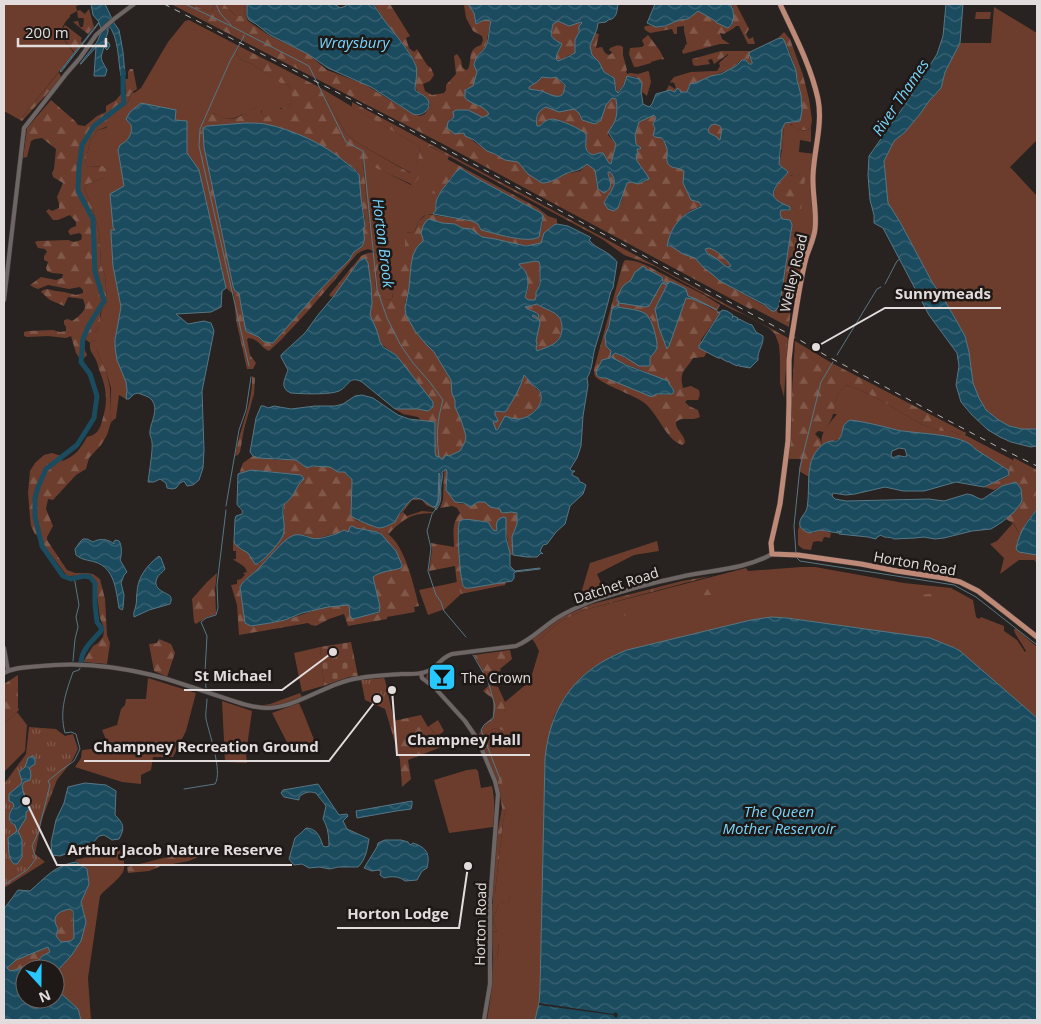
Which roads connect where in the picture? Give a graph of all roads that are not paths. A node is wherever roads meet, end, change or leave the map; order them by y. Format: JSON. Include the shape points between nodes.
{"nodes":[{"id":1,"x":134,"y":4,"type":"edge"},
{"id":2,"x":780,"y":4,"type":"edge"},
{"id":3,"x":4,"y":300,"type":"edge"},
{"id":4,"x":772,"y":554,"type":"junction"},
{"id":5,"x":1037,"y":637,"type":"edge"},
{"id":6,"x":4,"y":648,"type":"edge"},
{"id":7,"x":6,"y":672,"type":"edge"},
{"id":8,"x":421,"y":674,"type":"junction"},
{"id":9,"x":484,"y":1020,"type":"edge"}],
"edges":[{"from":1,"to":3,"type":"street","via":[[100,31],[24,128]]},
{"from":2,"to":4,"type":"main road","name":"Welley Road","bridge":true,"via":[[811,74],[819,112],[813,174],[815,231],[805,262],[790,340],[787,448],[771,543]]},
{"from":4,"to":5,"type":"main road","name":"Horton Road","via":[[796,555],[960,582]]},
{"from":4,"to":8,"type":"street","name":"Datchet Road","via":[[747,564],[681,576],[596,600],[558,617],[520,644],[452,654]]},
{"from":6,"to":7,"type":"street"},
{"from":7,"to":8,"type":"street","via":[[51,665],[118,669],[152,675],[257,708],[278,707],[351,679]]},
{"from":8,"to":9,"type":"street","name":"Horton Road","via":[[465,721],[478,740],[498,794],[490,902],[490,984]]}]}
